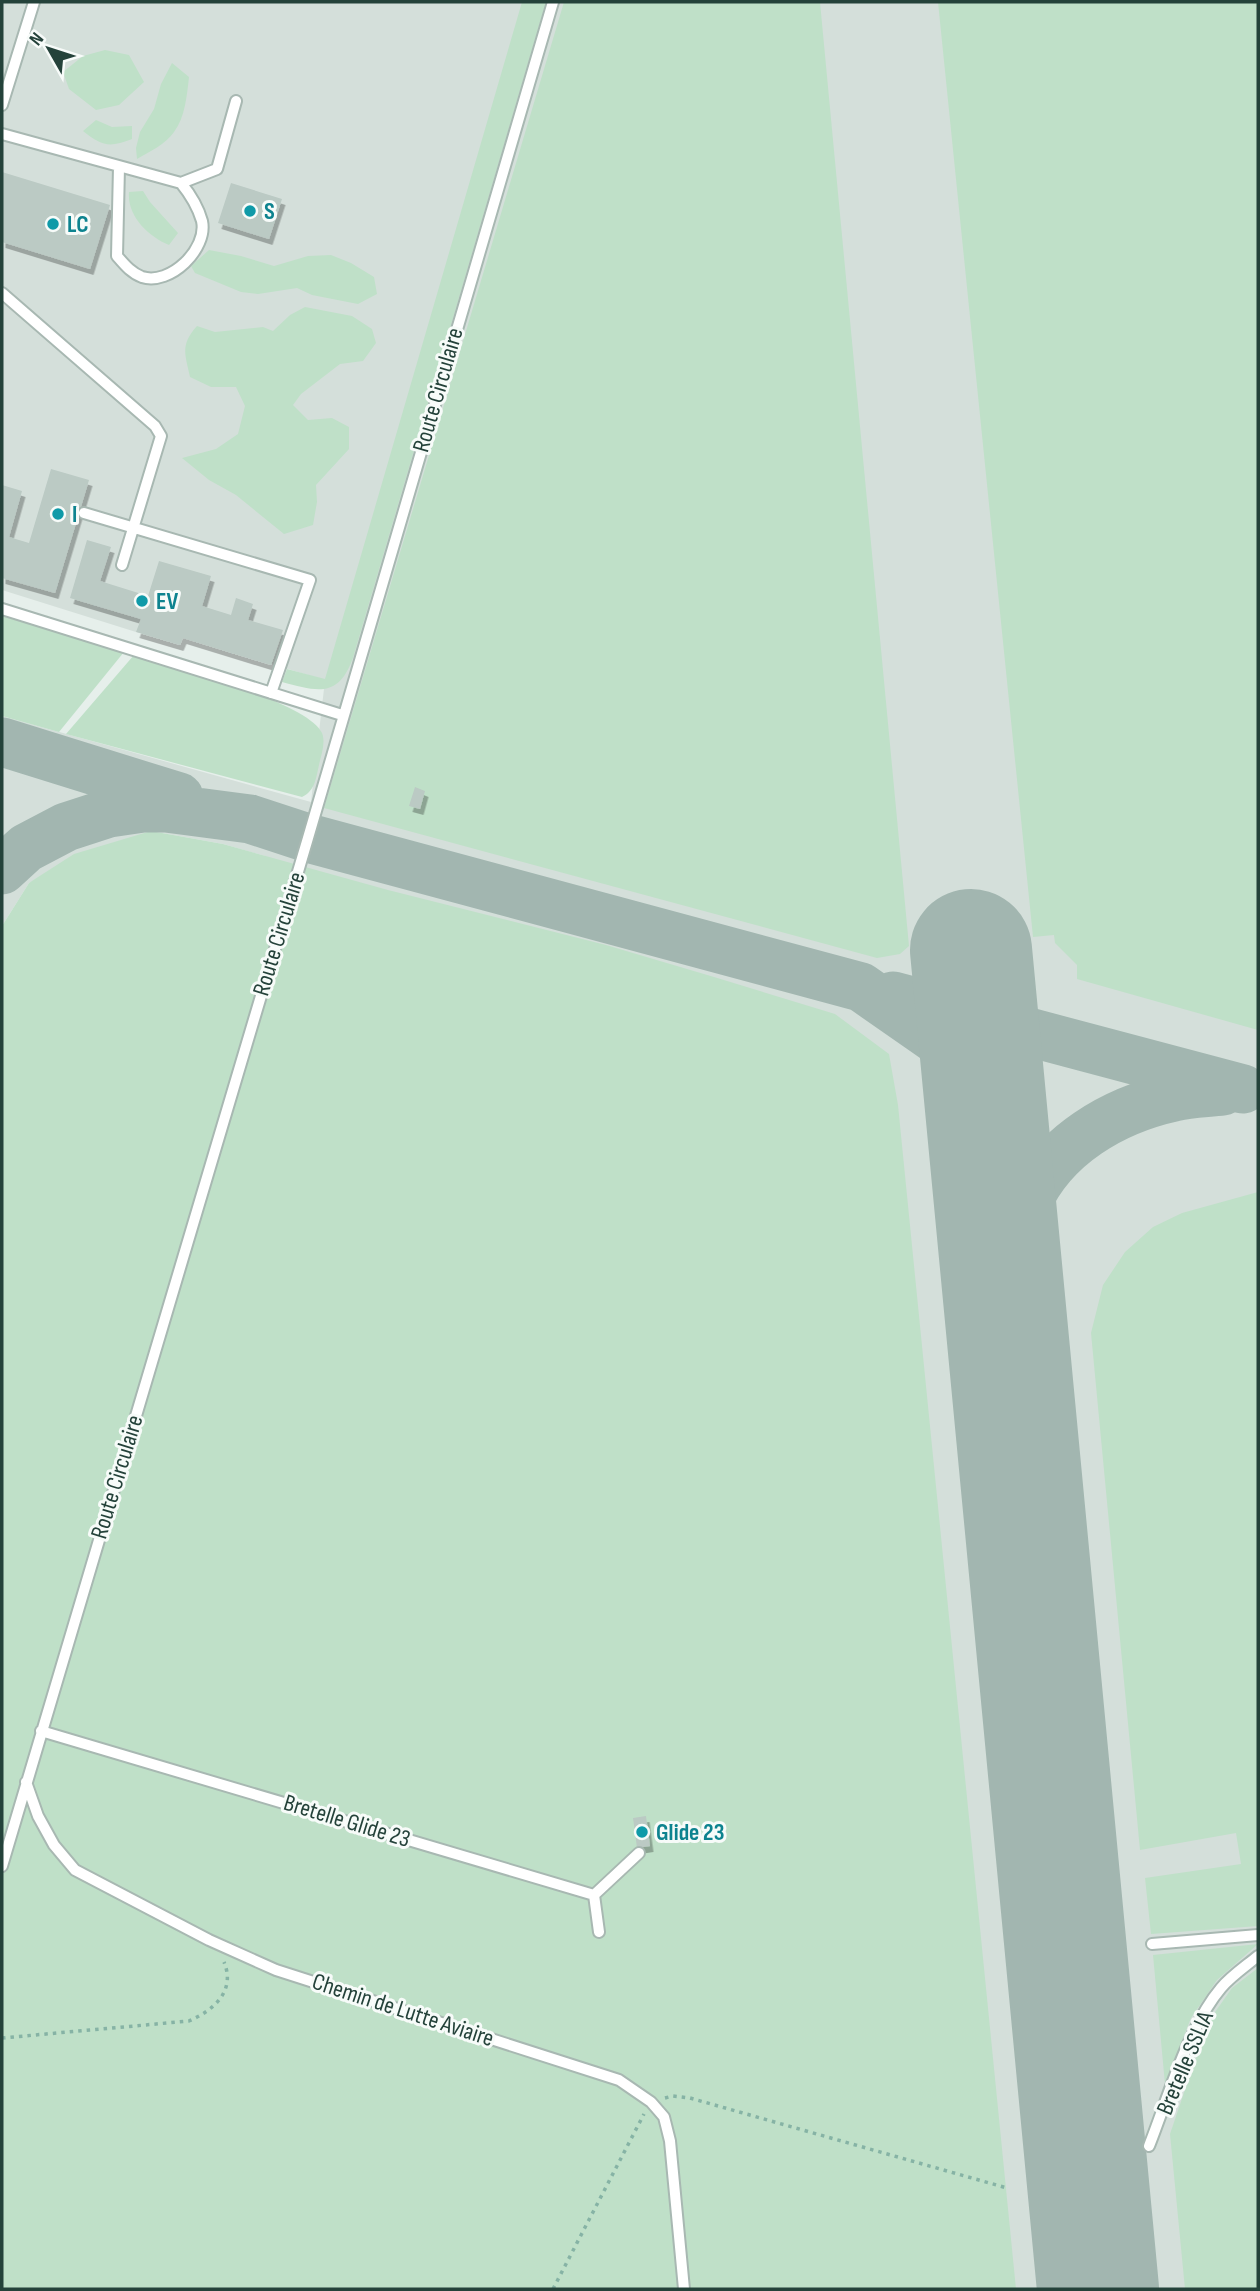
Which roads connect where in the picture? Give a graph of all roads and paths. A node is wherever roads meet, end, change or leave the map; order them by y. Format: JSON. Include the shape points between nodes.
{"nodes":[{"id":1,"x":34,"y":2,"type":"edge"},
{"id":2,"x":553,"y":2,"type":"edge"},
{"id":3,"x":236,"y":101,"type":"dead end"},
{"id":4,"x":2,"y":105,"type":"edge"},
{"id":5,"x":2,"y":134,"type":"edge"},
{"id":6,"x":119,"y":167,"type":"junction"},
{"id":7,"x":181,"y":183,"type":"junction"},
{"id":8,"x":2,"y":293,"type":"edge"},
{"id":9,"x":84,"y":513,"type":"dead end"},
{"id":10,"x":134,"y":528,"type":"junction"},
{"id":11,"x":122,"y":565,"type":"dead end"},
{"id":12,"x":2,"y":608,"type":"edge"},
{"id":13,"x":271,"y":693,"type":"junction"},
{"id":14,"x":342,"y":715,"type":"junction"},
{"id":15,"x":41,"y":1731,"type":"junction"},
{"id":16,"x":26,"y":1782,"type":"junction"},
{"id":17,"x":639,"y":1853,"type":"dead end"},
{"id":18,"x":2,"y":1866,"type":"edge"},
{"id":19,"x":594,"y":1895,"type":"junction"},
{"id":20,"x":599,"y":1932,"type":"dead end"},
{"id":21,"x":1258,"y":1935,"type":"edge"},
{"id":22,"x":209,"y":1940,"type":"junction"},
{"id":23,"x":1152,"y":1944,"type":"dead end"},
{"id":24,"x":1258,"y":1956,"type":"edge"},
{"id":25,"x":2,"y":2038,"type":"edge"},
{"id":26,"x":651,"y":2102,"type":"junction"},
{"id":27,"x":1149,"y":2146,"type":"dead end"},
{"id":28,"x":1007,"y":2188,"type":"dead end"},
{"id":29,"x":552,"y":2289,"type":"edge"},
{"id":30,"x":684,"y":2289,"type":"edge"}],
"edges":[{"from":1,"to":4,"type":"lane"},
{"from":2,"to":14,"type":"lane","name":"Route Circulaire"},
{"from":3,"to":7,"type":"lane","via":[[217,169]]},
{"from":5,"to":6,"type":"lane"},
{"from":6,"to":7,"type":"lane"},
{"from":6,"to":7,"type":"lane","via":[[117,256],[144,278],[174,271],[186,262],[199,240],[203,224]]},
{"from":8,"to":10,"type":"lane","via":[[155,425],[162,436]]},
{"from":9,"to":10,"type":"lane"},
{"from":10,"to":11,"type":"lane"},
{"from":10,"to":13,"type":"lane","via":[[310,580]]},
{"from":12,"to":13,"type":"lane"},
{"from":13,"to":14,"type":"lane"},
{"from":14,"to":15,"type":"lane","name":"Route Circulaire"},
{"from":15,"to":16,"type":"lane","name":"Route Circulaire"},
{"from":15,"to":19,"type":"lane","name":"Bretelle Glide 23"},
{"from":16,"to":18,"type":"lane","name":"Route Circulaire"},
{"from":16,"to":22,"type":"lane","name":"Chemin de Lutte Aviaire","via":[[54,1845],[75,1870]]},
{"from":17,"to":19,"type":"lane"},
{"from":19,"to":20,"type":"lane"},
{"from":21,"to":23,"type":"lane"},
{"from":22,"to":25,"type":"path","via":[[229,1974],[222,1998],[208,2013],[189,2021]]},
{"from":22,"to":26,"type":"lane","name":"Chemin de Lutte Aviaire","via":[[276,1970],[619,2080]]},
{"from":24,"to":27,"type":"lane","name":"Bretelle SSLIA","via":[[1222,1987],[1205,2010]]},
{"from":26,"to":28,"type":"path","via":[[673,2096],[690,2098]]},
{"from":26,"to":29,"type":"path"},
{"from":26,"to":30,"type":"lane","name":"Chemin de Lutte Aviaire","via":[[663,2117],[670,2141]]}]}
